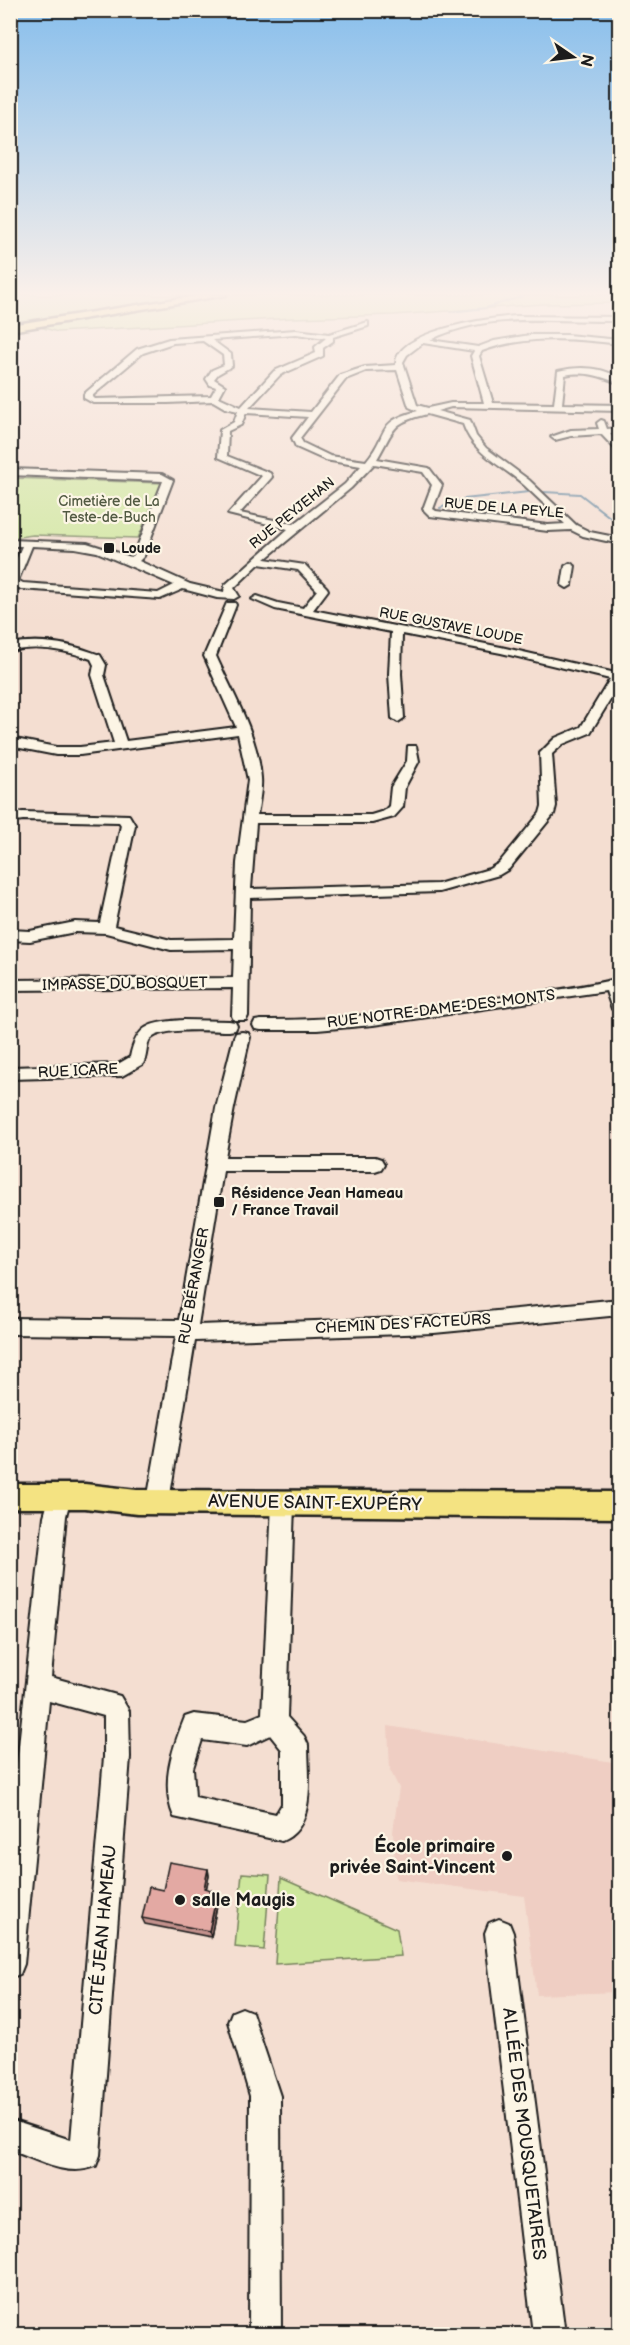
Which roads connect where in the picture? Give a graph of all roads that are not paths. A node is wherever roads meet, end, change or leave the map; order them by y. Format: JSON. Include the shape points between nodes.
{"nodes":[{"id":1,"x":230,"y":404,"type":"edge"},
{"id":2,"x":248,"y":404,"type":"edge"},
{"id":3,"x":321,"y":404,"type":"edge"},
{"id":4,"x":412,"y":404,"type":"edge"},
{"id":5,"x":489,"y":405,"type":"joint"},
{"id":6,"x":558,"y":406,"type":"joint"},
{"id":7,"x":596,"y":407,"type":"junction"},
{"id":8,"x":620,"y":408,"type":"edge"},
{"id":9,"x":243,"y":410,"type":"junction"},
{"id":10,"x":424,"y":410,"type":"junction"},
{"id":11,"x":313,"y":415,"type":"junction"},
{"id":12,"x":620,"y":431,"type":"edge"},
{"id":13,"x":604,"y":432,"type":"junction"},
{"id":14,"x":555,"y":437,"type":"dead end"},
{"id":15,"x":620,"y":451,"type":"edge"},
{"id":16,"x":370,"y":462,"type":"junction"},
{"id":17,"x":10,"y":472,"type":"edge"},
{"id":18,"x":573,"y":526,"type":"junction"},
{"id":19,"x":297,"y":528,"type":"junction"},
{"id":20,"x":620,"y":541,"type":"edge"},
{"id":21,"x":10,"y":543,"type":"edge"},
{"id":22,"x":28,"y":543,"type":"junction"},
{"id":23,"x":257,"y":561,"type":"junction"},
{"id":24,"x":132,"y":562,"type":"junction"},
{"id":25,"x":570,"y":566,"type":"dead end"},
{"id":26,"x":240,"y":577,"type":"junction"},
{"id":27,"x":567,"y":585,"type":"dead end"},
{"id":28,"x":187,"y":586,"type":"junction"},
{"id":29,"x":241,"y":602,"type":"junction"},
{"id":30,"x":306,"y":612,"type":"junction"},
{"id":31,"x":397,"y":630,"type":"junction"},
{"id":32,"x":14,"y":644,"type":"edge"},
{"id":33,"x":618,"y":678,"type":"edge"},
{"id":34,"x":398,"y":718,"type":"dead end"},
{"id":35,"x":242,"y":730,"type":"junction"},
{"id":36,"x":10,"y":742,"type":"edge"},
{"id":37,"x":121,"y":746,"type":"junction"},
{"id":38,"x":412,"y":748,"type":"dead end"},
{"id":39,"x":10,"y":818,"type":"edge"},
{"id":40,"x":250,"y":819,"type":"junction"},
{"id":41,"x":244,"y":894,"type":"junction"},
{"id":42,"x":106,"y":928,"type":"junction"},
{"id":43,"x":10,"y":935,"type":"edge"},
{"id":44,"x":241,"y":944,"type":"junction"},
{"id":45,"x":240,"y":983,"type":"junction"},
{"id":46,"x":616,"y":984,"type":"edge"},
{"id":47,"x":10,"y":985,"type":"edge"},
{"id":48,"x":620,"y":1009,"type":"edge"},
{"id":49,"x":237,"y":1026,"type":"junction"},
{"id":50,"x":10,"y":1073,"type":"edge"},
{"id":51,"x":215,"y":1164,"type":"junction"},
{"id":52,"x":375,"y":1164,"type":"dead end"},
{"id":53,"x":620,"y":1307,"type":"edge"},
{"id":54,"x":10,"y":1326,"type":"edge"},
{"id":55,"x":186,"y":1330,"type":"junction"},
{"id":56,"x":10,"y":1496,"type":"edge"},
{"id":57,"x":60,"y":1496,"type":"junction"},
{"id":58,"x":158,"y":1501,"type":"junction"},
{"id":59,"x":283,"y":1504,"type":"junction"},
{"id":60,"x":620,"y":1505,"type":"edge"},
{"id":61,"x":38,"y":1686,"type":"junction"},
{"id":62,"x":274,"y":1721,"type":"junction"},
{"id":63,"x":499,"y":1933,"type":"dead end"},
{"id":64,"x":10,"y":1964,"type":"edge"},
{"id":65,"x":242,"y":2022,"type":"dead end"},
{"id":66,"x":10,"y":2136,"type":"edge"},
{"id":67,"x":265,"y":2334,"type":"edge"},
{"id":68,"x":549,"y":2334,"type":"edge"}],
"edges":[{"from":1,"to":9,"type":"street"},
{"from":2,"to":9,"type":"street"},
{"from":3,"to":11,"type":"street"},
{"from":4,"to":10,"type":"street"},
{"from":5,"to":6,"type":"street","name":"RUE PEYJEHAN"},
{"from":5,"to":10,"type":"street","name":"RUE PEYJEHAN"},
{"from":6,"to":7,"type":"street","name":"RUE PEYJEHAN"},
{"from":7,"to":8,"type":"street","name":"RUE PEYJEHAN"},
{"from":7,"to":13,"type":"street"},
{"from":9,"to":11,"type":"street"},
{"from":9,"to":19,"type":"street","via":[[238,423],[224,430],[222,458],[265,472],[267,477],[233,514]]},
{"from":10,"to":16,"type":"street","name":"RUE PEYJEHAN","via":[[391,424]]},
{"from":10,"to":18,"type":"street","via":[[466,422],[483,450],[526,482]]},
{"from":11,"to":16,"type":"street","via":[[296,438],[299,445],[328,458]]},
{"from":12,"to":13,"type":"street"},
{"from":13,"to":14,"type":"street"},
{"from":13,"to":15,"type":"street"},
{"from":16,"to":18,"type":"street","name":"RUE DE LA PEYLE","via":[[426,470],[437,485],[428,507],[433,514],[548,528]]},
{"from":16,"to":19,"type":"street","name":"RUE PEYJEHAN","via":[[348,486]]},
{"from":17,"to":24,"type":"street","via":[[168,480],[139,556]]},
{"from":18,"to":20,"type":"street","via":[[587,534]]},
{"from":19,"to":23,"type":"street","name":"RUE PEYJEHAN"},
{"from":21,"to":22,"type":"street"},
{"from":22,"to":24,"type":"street","via":[[96,548]]},
{"from":22,"to":28,"type":"street","via":[[14,578],[14,583],[21,586],[160,596]]},
{"from":23,"to":26,"type":"street","name":"RUE PEYJEHAN"},
{"from":23,"to":30,"type":"street","via":[[305,570],[323,590]]},
{"from":24,"to":28,"type":"street"},
{"from":25,"to":27,"type":"street"},
{"from":26,"to":28,"type":"street","name":"RUE PEYJEHAN","via":[[223,586]]},
{"from":26,"to":29,"type":"street","via":[[236,587]]},
{"from":28,"to":29,"type":"street"},
{"from":29,"to":30,"type":"street","name":"RUE GUSTAVE LOUDE"},
{"from":29,"to":35,"type":"street","name":"RUE BÉRANGER","via":[[223,625],[210,656]]},
{"from":30,"to":31,"type":"street","name":"RUE GUSTAVE LOUDE"},
{"from":31,"to":33,"type":"street","name":"RUE GUSTAVE LOUDE"},
{"from":31,"to":34,"type":"street","via":[[394,693]]},
{"from":32,"to":37,"type":"street","via":[[88,653],[100,661],[98,675]]},
{"from":33,"to":41,"type":"street","via":[[586,730],[559,741],[546,753],[547,814],[504,866],[494,872],[439,888]]},
{"from":35,"to":37,"type":"street"},
{"from":35,"to":40,"type":"street","name":"RUE BÉRANGER","via":[[255,768]]},
{"from":36,"to":37,"type":"street","via":[[69,752]]},
{"from":38,"to":40,"type":"street","via":[[413,761],[398,787],[396,807],[389,814],[372,819]]},
{"from":39,"to":42,"type":"street","via":[[124,818],[128,825]]},
{"from":40,"to":41,"type":"street","name":"RUE BÉRANGER"},
{"from":41,"to":44,"type":"street","name":"RUE BÉRANGER"},
{"from":42,"to":43,"type":"street","via":[[75,927],[30,936]]},
{"from":42,"to":44,"type":"street","via":[[171,945]]},
{"from":44,"to":45,"type":"street","name":"RUE BÉRANGER"},
{"from":45,"to":47,"type":"street","name":"IMPASSE DU BOSQUET"},
{"from":45,"to":49,"type":"street","name":"RUE BÉRANGER"},
{"from":46,"to":48,"type":"street"},
{"from":46,"to":49,"type":"street","name":"RUE NOTRE-DAME-DES-MONTS","via":[[425,1013],[301,1025],[261,1025],[253,1017]]},
{"from":49,"to":50,"type":"street","name":"RUE ICARE","via":[[152,1030],[142,1039],[137,1059],[122,1070]]},
{"from":49,"to":51,"type":"street","name":"RUE BÉRANGER"},
{"from":51,"to":52,"type":"street"},
{"from":51,"to":55,"type":"street","name":"RUE BÉRANGER"},
{"from":53,"to":55,"type":"street","name":"CHEMIN DES FACTEURS","via":[[434,1325],[195,1333]]},
{"from":54,"to":55,"type":"street","name":"CHEMIN DES FACTEURS"},
{"from":55,"to":58,"type":"street","name":"RUE BÉRANGER"},
{"from":56,"to":57,"type":"main road","name":"AVENUE SAINT-EXUPÉRY"},
{"from":57,"to":58,"type":"main road","name":"AVENUE SAINT-EXUPÉRY"},
{"from":57,"to":61,"type":"street"},
{"from":58,"to":59,"type":"main road","name":"AVENUE SAINT-EXUPÉRY"},
{"from":59,"to":60,"type":"main road","name":"AVENUE SAINT-EXUPÉRY"},
{"from":59,"to":62,"type":"street"},
{"from":61,"to":64,"type":"street"},
{"from":61,"to":66,"type":"street","name":"CITÉ JEAN HAMEAU","via":[[111,1704],[117,1711],[117,1757],[85,2154],[66,2155]]},
{"from":62,"to":62,"type":"street","via":[[296,1745],[295,1807],[282,1828],[183,1808],[180,1768],[194,1726],[247,1733]]},
{"from":63,"to":68,"type":"street","name":"ALLÉE DES MOUSQUETAIRES"},
{"from":65,"to":67,"type":"street","via":[[265,2096]]}]}
